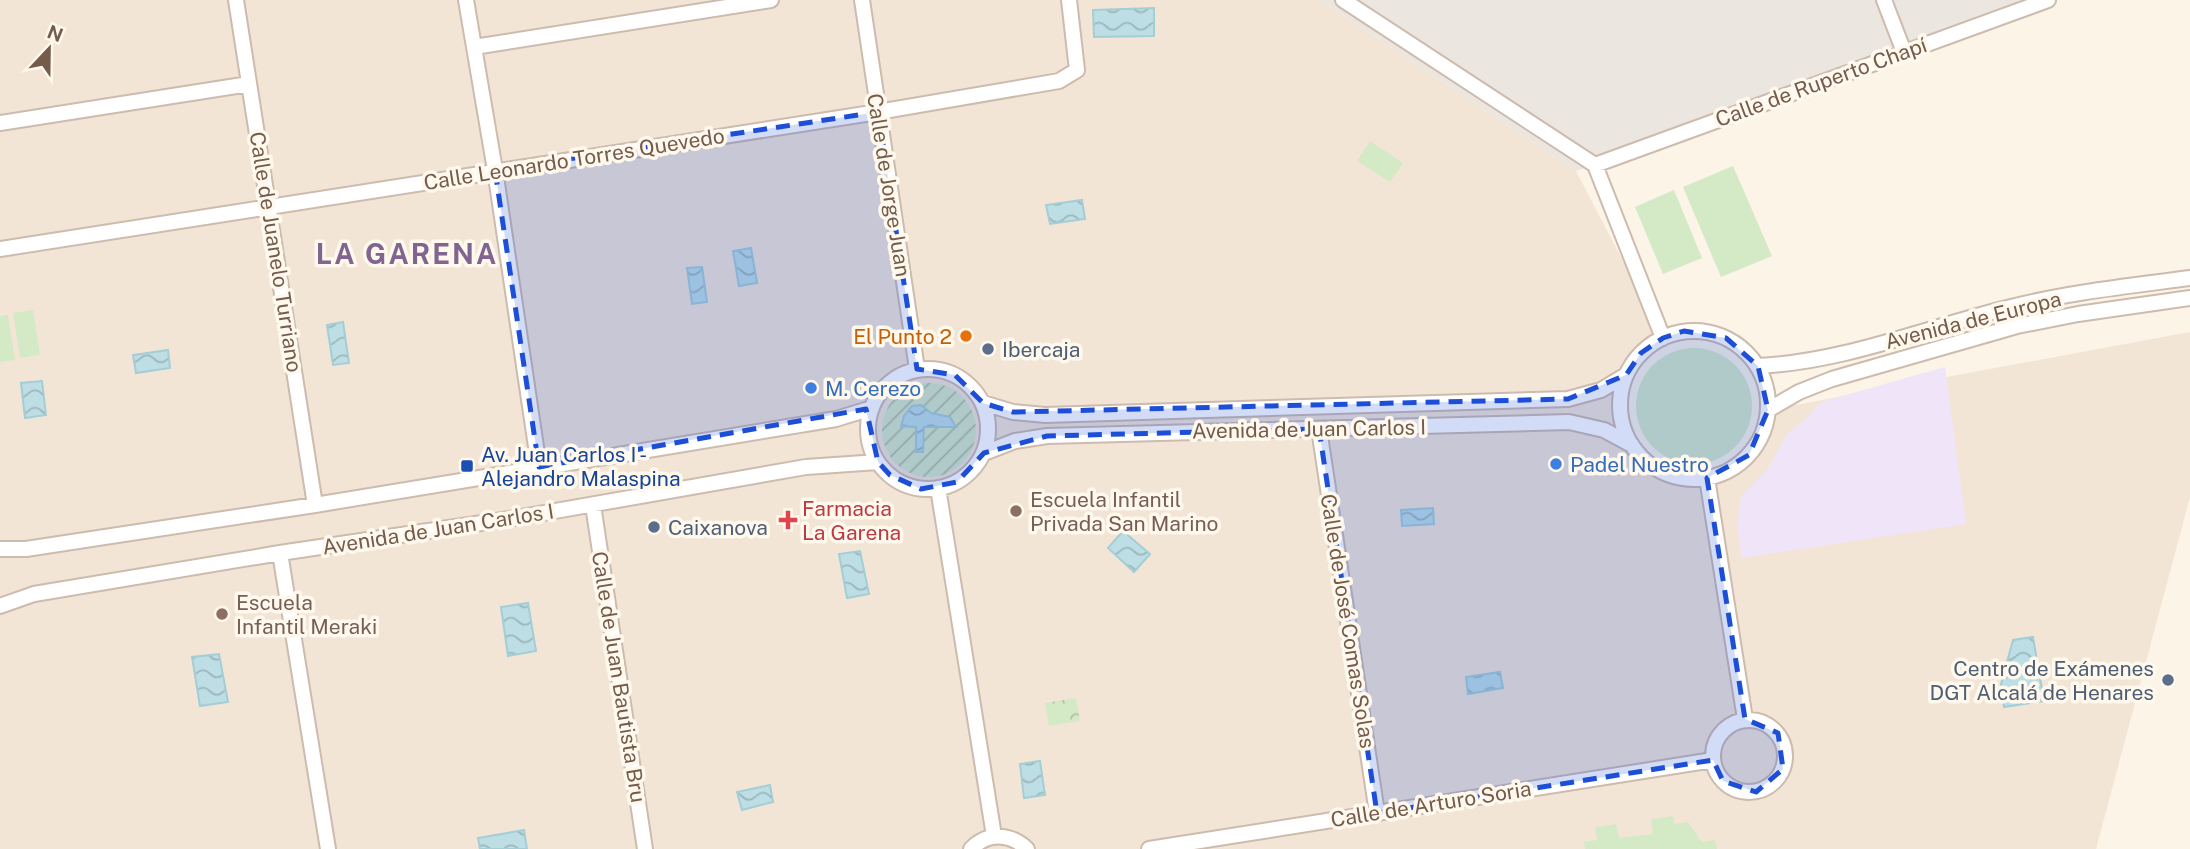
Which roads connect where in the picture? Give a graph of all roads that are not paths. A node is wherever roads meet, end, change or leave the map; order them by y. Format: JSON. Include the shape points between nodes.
{"nodes":[{"id":1,"x":236,"y":0,"type":"edge"},
{"id":2,"x":467,"y":0,"type":"edge"},
{"id":3,"x":771,"y":0,"type":"edge"},
{"id":4,"x":862,"y":0,"type":"edge"},
{"id":5,"x":1069,"y":0,"type":"edge"},
{"id":6,"x":1343,"y":0,"type":"edge"},
{"id":7,"x":1884,"y":0,"type":"edge"},
{"id":8,"x":2048,"y":0,"type":"edge"},
{"id":9,"x":474,"y":47,"type":"junction"},
{"id":10,"x":1904,"y":52,"type":"junction"},
{"id":11,"x":249,"y":84,"type":"junction"},
{"id":12,"x":878,"y":112,"type":"junction"},
{"id":13,"x":0,"y":123,"type":"edge"},
{"id":14,"x":1595,"y":165,"type":"junction"},
{"id":15,"x":495,"y":170,"type":"junction"},
{"id":16,"x":269,"y":207,"type":"junction"},
{"id":17,"x":0,"y":249,"type":"edge"},
{"id":18,"x":2190,"y":278,"type":"edge"},
{"id":19,"x":2190,"y":298,"type":"edge"},
{"id":20,"x":1663,"y":338,"type":"junction"},
{"id":21,"x":1758,"y":366,"type":"junction"},
{"id":22,"x":917,"y":369,"type":"junction"},
{"id":23,"x":1626,"y":375,"type":"junction"},
{"id":24,"x":983,"y":402,"type":"junction"},
{"id":25,"x":872,"y":408,"type":"junction"},
{"id":26,"x":1769,"y":410,"type":"junction"},
{"id":27,"x":1319,"y":429,"type":"junction"},
{"id":28,"x":1632,"y":445,"type":"junction"},
{"id":29,"x":984,"y":453,"type":"junction"},
{"id":30,"x":878,"y":462,"type":"junction"},
{"id":31,"x":539,"y":467,"type":"junction"},
{"id":32,"x":1707,"y":478,"type":"junction"},
{"id":33,"x":938,"y":488,"type":"junction"},
{"id":34,"x":315,"y":505,"type":"junction"},
{"id":35,"x":593,"y":505,"type":"junction"},
{"id":36,"x":0,"y":549,"type":"edge"},
{"id":37,"x":280,"y":553,"type":"junction"},
{"id":38,"x":0,"y":606,"type":"edge"},
{"id":39,"x":1745,"y":719,"type":"junction"},
{"id":40,"x":1713,"y":760,"type":"junction"},
{"id":41,"x":1377,"y":813,"type":"junction"},
{"id":42,"x":994,"y":836,"type":"junction"},
{"id":43,"x":328,"y":849,"type":"edge"},
{"id":44,"x":645,"y":849,"type":"edge"},
{"id":45,"x":971,"y":849,"type":"edge"},
{"id":46,"x":1027,"y":849,"type":"edge"},
{"id":47,"x":1149,"y":849,"type":"edge"}],
"edges":[{"from":1,"to":11,"type":"street","name":"Calle de Juanelo Turriano"},
{"from":2,"to":9,"type":"street"},
{"from":3,"to":9,"type":"street"},
{"from":4,"to":12,"type":"street","name":"Calle de Jorge Juan"},
{"from":5,"to":12,"type":"street","name":"Calle Leonardo Torres Quevedo","via":[[1077,70],[1059,81]]},
{"from":6,"to":14,"type":"street"},
{"from":7,"to":10,"type":"street"},
{"from":8,"to":10,"type":"street","name":"Calle de Ruperto Chapí"},
{"from":9,"to":15,"type":"street"},
{"from":10,"to":14,"type":"street","name":"Calle de Ruperto Chapí"},
{"from":11,"to":13,"type":"street"},
{"from":11,"to":16,"type":"street","name":"Calle de Juanelo Turriano"},
{"from":12,"to":15,"type":"street","name":"Calle Leonardo Torres Quevedo"},
{"from":12,"to":22,"type":"street","name":"Calle de Jorge Juan"},
{"from":14,"to":20,"type":"street"},
{"from":15,"to":16,"type":"street","name":"Calle Leonardo Torres Quevedo"},
{"from":15,"to":31,"type":"street"},
{"from":16,"to":17,"type":"street","name":"Calle Leonardo Torres Quevedo"},
{"from":16,"to":34,"type":"street","name":"Calle de Juanelo Turriano"},
{"from":18,"to":21,"type":"street","name":"Avenida de Europa","via":[[2037,302],[1825,359]]},
{"from":19,"to":26,"type":"street","name":"Avenida de Europa","via":[[2017,326],[1832,379]]},
{"from":20,"to":21,"type":"street","via":[[1705,331],[1726,338]]},
{"from":20,"to":23,"type":"street","via":[[1641,353]]},
{"from":21,"to":26,"type":"street"},
{"from":22,"to":24,"type":"street","via":[[956,375],[972,386]]},
{"from":22,"to":25,"type":"street","via":[[898,376],[882,390]]},
{"from":23,"to":24,"type":"street","name":"Avenida de Juan Carlos I","via":[[1601,390],[1568,399],[1045,415],[1013,412]]},
{"from":23,"to":28,"type":"street","via":[[1620,400],[1622,422]]},
{"from":24,"to":29,"type":"street","via":[[988,419]]},
{"from":25,"to":30,"type":"street","via":[[870,445]]},
{"from":25,"to":31,"type":"street","name":"Avenida de Juan Carlos I","via":[[836,419]]},
{"from":26,"to":32,"type":"street","via":[[1763,435],[1749,455],[1732,469]]},
{"from":27,"to":28,"type":"street","name":"Avenida de Juan Carlos I","via":[[1569,422],[1604,430]]},
{"from":27,"to":29,"type":"street","name":"Avenida de Juan Carlos I","via":[[1047,436],[1015,441]]},
{"from":27,"to":41,"type":"street","name":"Calle de José Comas Solas"},
{"from":28,"to":32,"type":"street","via":[[1665,473]]},
{"from":29,"to":33,"type":"street","via":[[973,470]]},
{"from":30,"to":33,"type":"street","via":[[904,484]]},
{"from":30,"to":35,"type":"street","name":"Avenida de Juan Carlos I","via":[[806,467]]},
{"from":31,"to":34,"type":"street","name":"Avenida de Juan Carlos I"},
{"from":32,"to":39,"type":"street"},
{"from":33,"to":42,"type":"street"},
{"from":34,"to":36,"type":"street","name":"Avenida de Juan Carlos I","via":[[26,549]]},
{"from":35,"to":37,"type":"street","name":"Avenida de Juan Carlos I"},
{"from":35,"to":44,"type":"street","name":"Calle de Juan Bautista Bru"},
{"from":37,"to":38,"type":"street","name":"Avenida de Juan Carlos I","via":[[34,594]]},
{"from":37,"to":43,"type":"street"},
{"from":39,"to":40,"type":"street","via":[[1724,729],[1713,749]]},
{"from":39,"to":40,"type":"street","via":[[1769,725],[1784,744],[1786,757],[1777,780],[1756,792],[1744,792],[1723,781]]},
{"from":40,"to":41,"type":"street","name":"Calle de Arturo Soria"},
{"from":41,"to":47,"type":"street","name":"Calle de Arturo Soria"},
{"from":42,"to":45,"type":"street"},
{"from":42,"to":46,"type":"street","via":[[1017,840]]}]}
